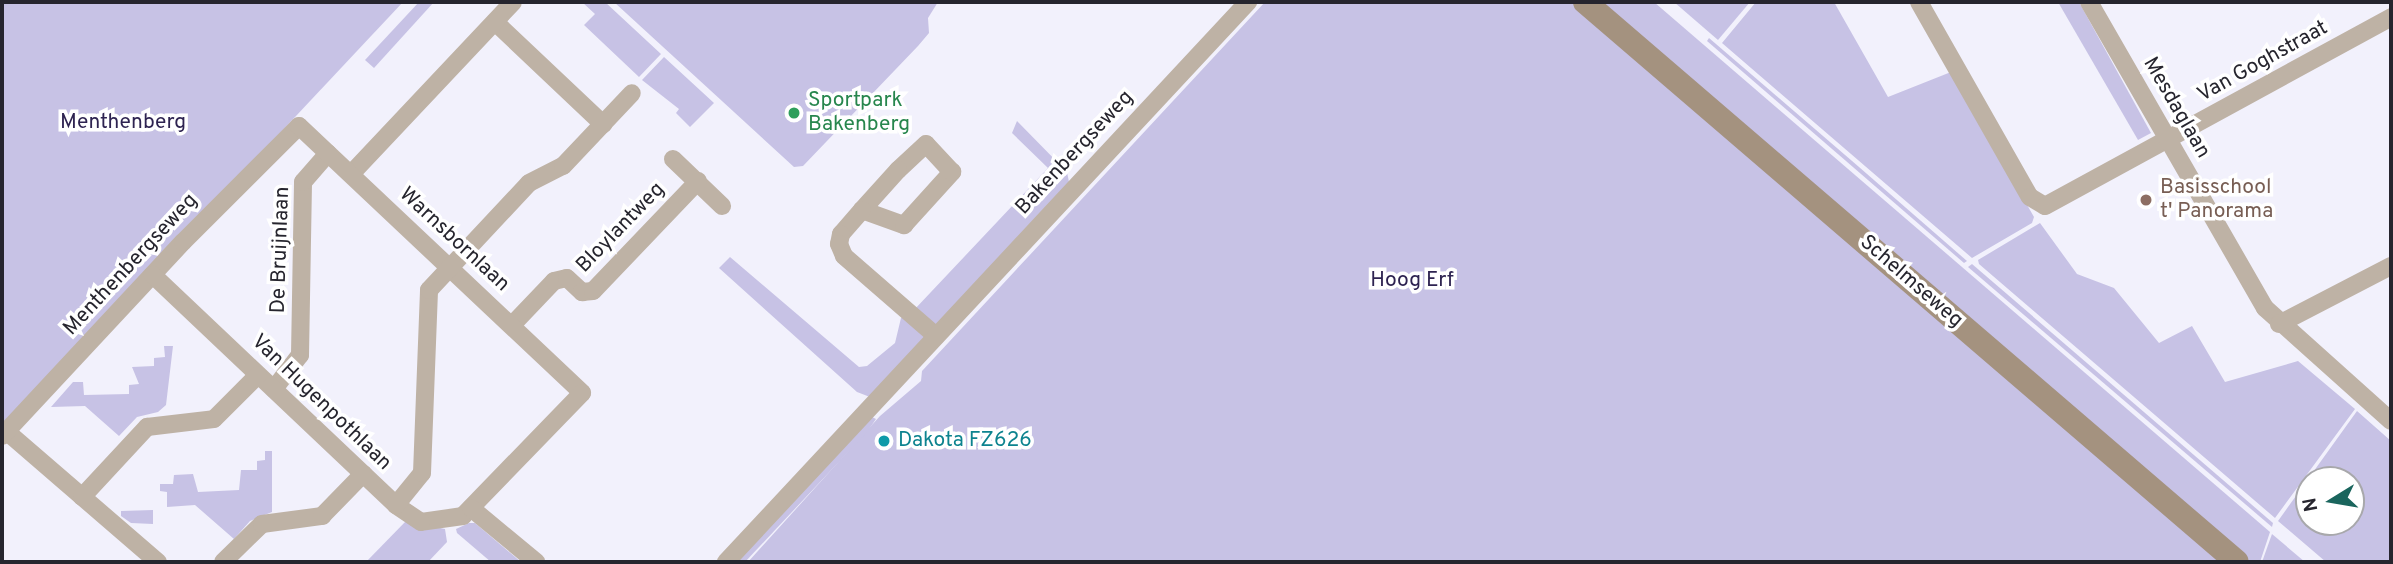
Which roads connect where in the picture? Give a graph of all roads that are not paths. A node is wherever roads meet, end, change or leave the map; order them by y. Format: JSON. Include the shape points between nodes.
{"nodes":[{"id":1,"x":513,"y":2,"type":"edge"},
{"id":2,"x":1248,"y":2,"type":"edge"},
{"id":3,"x":1585,"y":2,"type":"edge"},
{"id":4,"x":1919,"y":2,"type":"edge"},
{"id":5,"x":2089,"y":2,"type":"edge"},
{"id":6,"x":2391,"y":17,"type":"edge"},
{"id":7,"x":495,"y":22,"type":"junction"},
{"id":8,"x":632,"y":93,"type":"dead end"},
{"id":9,"x":603,"y":124,"type":"junction"},
{"id":10,"x":294,"y":126,"type":"joint"},
{"id":11,"x":2167,"y":139,"type":"junction"},
{"id":12,"x":328,"y":153,"type":"junction"},
{"id":13,"x":673,"y":159,"type":"dead end"},
{"id":14,"x":351,"y":174,"type":"junction"},
{"id":15,"x":698,"y":181,"type":"junction"},
{"id":16,"x":723,"y":206,"type":"dead end"},
{"id":17,"x":862,"y":210,"type":"junction"},
{"id":18,"x":449,"y":266,"type":"junction"},
{"id":19,"x":2391,"y":266,"type":"edge"},
{"id":20,"x":153,"y":275,"type":"junction"},
{"id":21,"x":2279,"y":324,"type":"junction"},
{"id":22,"x":512,"y":325,"type":"junction"},
{"id":23,"x":936,"y":337,"type":"junction"},
{"id":24,"x":258,"y":375,"type":"junction"},
{"id":25,"x":274,"y":389,"type":"junction"},
{"id":26,"x":2391,"y":422,"type":"edge"},
{"id":27,"x":4,"y":434,"type":"edge"},
{"id":28,"x":363,"y":474,"type":"junction"},
{"id":29,"x":82,"y":497,"type":"junction"},
{"id":30,"x":396,"y":505,"type":"junction"},
{"id":31,"x":471,"y":508,"type":"junction"},
{"id":32,"x":158,"y":562,"type":"edge"},
{"id":33,"x":223,"y":562,"type":"edge"},
{"id":34,"x":536,"y":562,"type":"edge"},
{"id":35,"x":726,"y":562,"type":"edge"},
{"id":36,"x":2238,"y":562,"type":"edge"}],
"edges":[{"from":1,"to":7,"type":"street"},
{"from":2,"to":23,"type":"street","name":"Bakenbergseweg"},
{"from":3,"to":36,"type":"main road","name":"Schelmseweg"},
{"from":4,"to":11,"type":"street","name":"Van Goghstraat","via":[[2030,197],[2045,205]]},
{"from":5,"to":11,"type":"street","name":"Mesdaglaan"},
{"from":6,"to":11,"type":"street","name":"Van Goghstraat"},
{"from":7,"to":9,"type":"street"},
{"from":7,"to":14,"type":"street"},
{"from":8,"to":9,"type":"street"},
{"from":9,"to":18,"type":"street","via":[[563,166],[530,183]]},
{"from":10,"to":12,"type":"street","name":"Warnsbornlaan","via":[[302,127]]},
{"from":10,"to":20,"type":"street","name":"Menthenbergseweg"},
{"from":11,"to":21,"type":"street","name":"Mesdaglaan"},
{"from":12,"to":14,"type":"street","name":"Warnsbornlaan"},
{"from":12,"to":25,"type":"street","name":"De Bruijnlaan","via":[[303,182],[300,355]]},
{"from":13,"to":15,"type":"street","name":"Bloylantweg"},
{"from":14,"to":18,"type":"street","name":"Warnsbornlaan"},
{"from":15,"to":16,"type":"street","name":"Bloylantweg"},
{"from":15,"to":22,"type":"street","name":"Bloylantweg","via":[[593,291],[582,292],[568,278],[554,281]]},
{"from":17,"to":17,"type":"street","via":[[926,144],[952,172],[904,225]]},
{"from":17,"to":23,"type":"street","via":[[841,234],[844,256]]},
{"from":18,"to":22,"type":"street","name":"Warnsbornlaan"},
{"from":18,"to":30,"type":"street","via":[[425,297],[422,473]]},
{"from":19,"to":21,"type":"street"},
{"from":20,"to":24,"type":"street","name":"Van Hugenpothlaan"},
{"from":20,"to":27,"type":"street","name":"Menthenbergseweg"},
{"from":21,"to":26,"type":"street","name":"Mesdaglaan"},
{"from":22,"to":31,"type":"street","name":"Warnsbornlaan","via":[[582,393]]},
{"from":23,"to":35,"type":"street","name":"Bakenbergseweg"},
{"from":24,"to":25,"type":"street","name":"Van Hugenpothlaan"},
{"from":24,"to":29,"type":"street","via":[[214,419],[147,427]]},
{"from":25,"to":28,"type":"street","name":"Van Hugenpothlaan"},
{"from":27,"to":29,"type":"street"},
{"from":28,"to":30,"type":"street","name":"Van Hugenpothlaan"},
{"from":28,"to":33,"type":"street","via":[[322,516],[262,524]]},
{"from":29,"to":32,"type":"street"},
{"from":30,"to":31,"type":"street","name":"Van Hugenpothlaan","via":[[415,520],[430,523],[458,519]]},
{"from":31,"to":34,"type":"street"}]}
